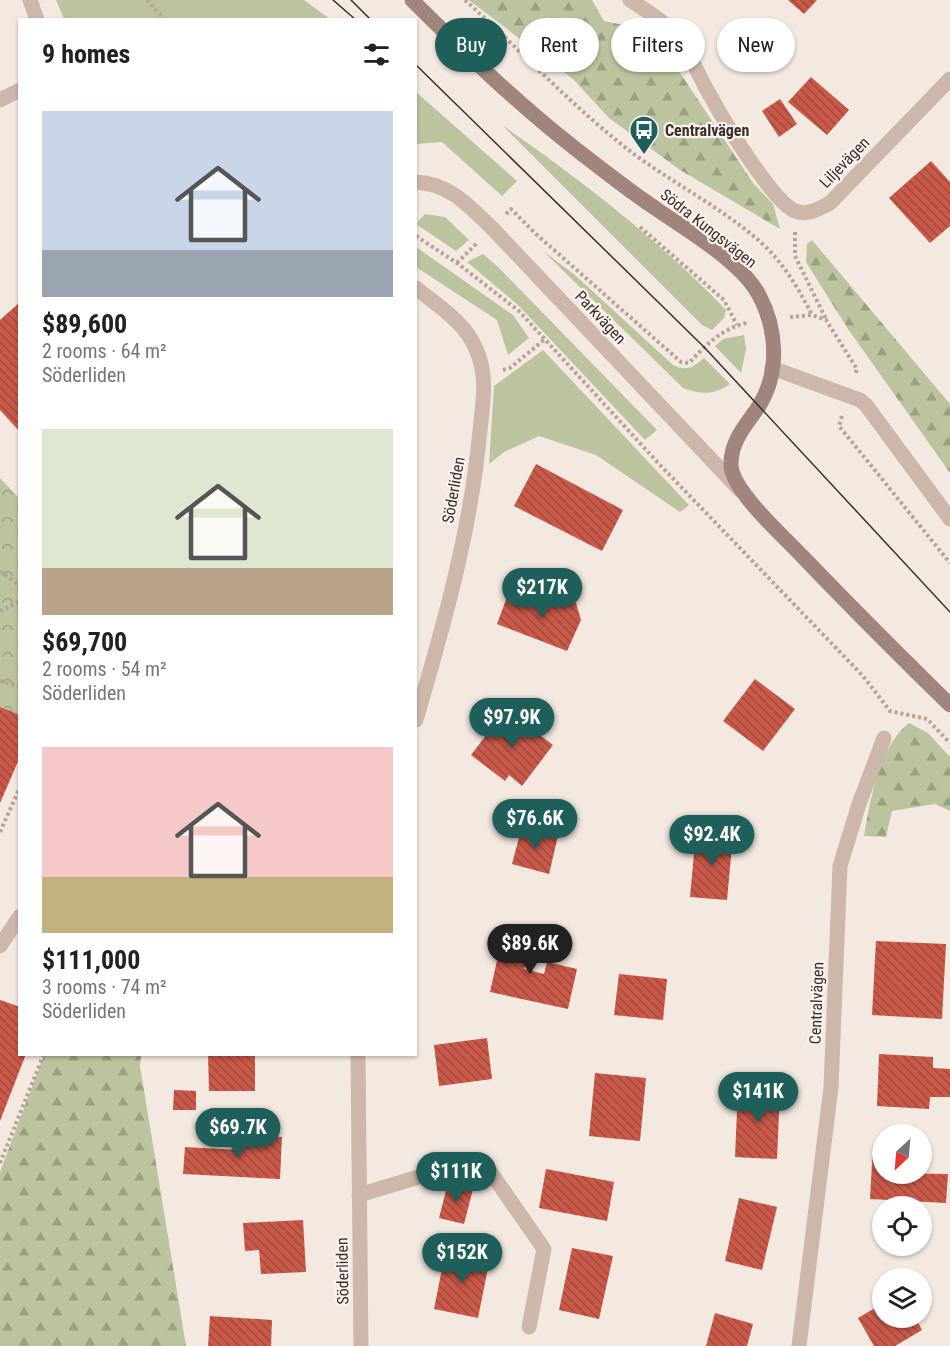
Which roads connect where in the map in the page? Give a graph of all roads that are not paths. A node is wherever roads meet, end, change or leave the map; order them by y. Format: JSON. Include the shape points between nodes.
{"nodes":[{"id":1,"x":30,"y":0,"type":"edge"},
{"id":2,"x":412,"y":0,"type":"edge"},
{"id":3,"x":630,"y":0,"type":"edge"},
{"id":4,"x":36,"y":18,"type":"edge"},
{"id":5,"x":950,"y":79,"type":"edge"},
{"id":6,"x":18,"y":91,"type":"edge"},
{"id":7,"x":0,"y":100,"type":"edge"},
{"id":8,"x":417,"y":182,"type":"edge"},
{"id":9,"x":417,"y":289,"type":"edge"},
{"id":10,"x":772,"y":368,"type":"junction"},
{"id":11,"x":747,"y":498,"type":"junction"},
{"id":12,"x":950,"y":519,"type":"edge"},
{"id":13,"x":950,"y":705,"type":"edge"},
{"id":14,"x":417,"y":717,"type":"edge"},
{"id":15,"x":884,"y":738,"type":"dead end"},
{"id":16,"x":18,"y":919,"type":"edge"},
{"id":17,"x":0,"y":945,"type":"edge"},
{"id":18,"x":358,"y":1056,"type":"edge"},
{"id":19,"x":359,"y":1195,"type":"junction"},
{"id":20,"x":529,"y":1327,"type":"dead end"},
{"id":21,"x":361,"y":1346,"type":"edge"},
{"id":22,"x":799,"y":1346,"type":"edge"}],
"edges":[{"from":1,"to":4,"type":"street"},
{"from":2,"to":10,"type":"main road","name":"Södra Kungsvägen","via":[[530,113],[747,278],[758,293],[772,329]]},
{"from":3,"to":5,"type":"street","name":"Liljevägen","via":[[680,40],[712,100],[760,172],[777,197],[795,211],[810,213],[830,203]]},
{"from":6,"to":7,"type":"street"},
{"from":8,"to":11,"type":"street","name":"Parkvägen","via":[[456,194],[492,228]]},
{"from":9,"to":14,"type":"street","name":"Söderliden","via":[[457,321],[476,347],[485,375],[478,454],[457,579]]},
{"from":10,"to":11,"type":"main road","name":"Södra Kungsvägen","via":[[760,405],[737,439],[731,462],[732,474]]},
{"from":10,"to":12,"type":"street","via":[[860,400],[879,418]]},
{"from":11,"to":13,"type":"main road","name":"Södra Kungsvägen"},
{"from":15,"to":22,"type":"street","name":"Centralvägen","via":[[840,866],[831,1087]]},
{"from":16,"to":17,"type":"street"},
{"from":18,"to":19,"type":"street","name":"Söderliden"},
{"from":19,"to":20,"type":"street","via":[[455,1166],[487,1167],[544,1249]]},
{"from":19,"to":21,"type":"street","name":"Söderliden"}]}
